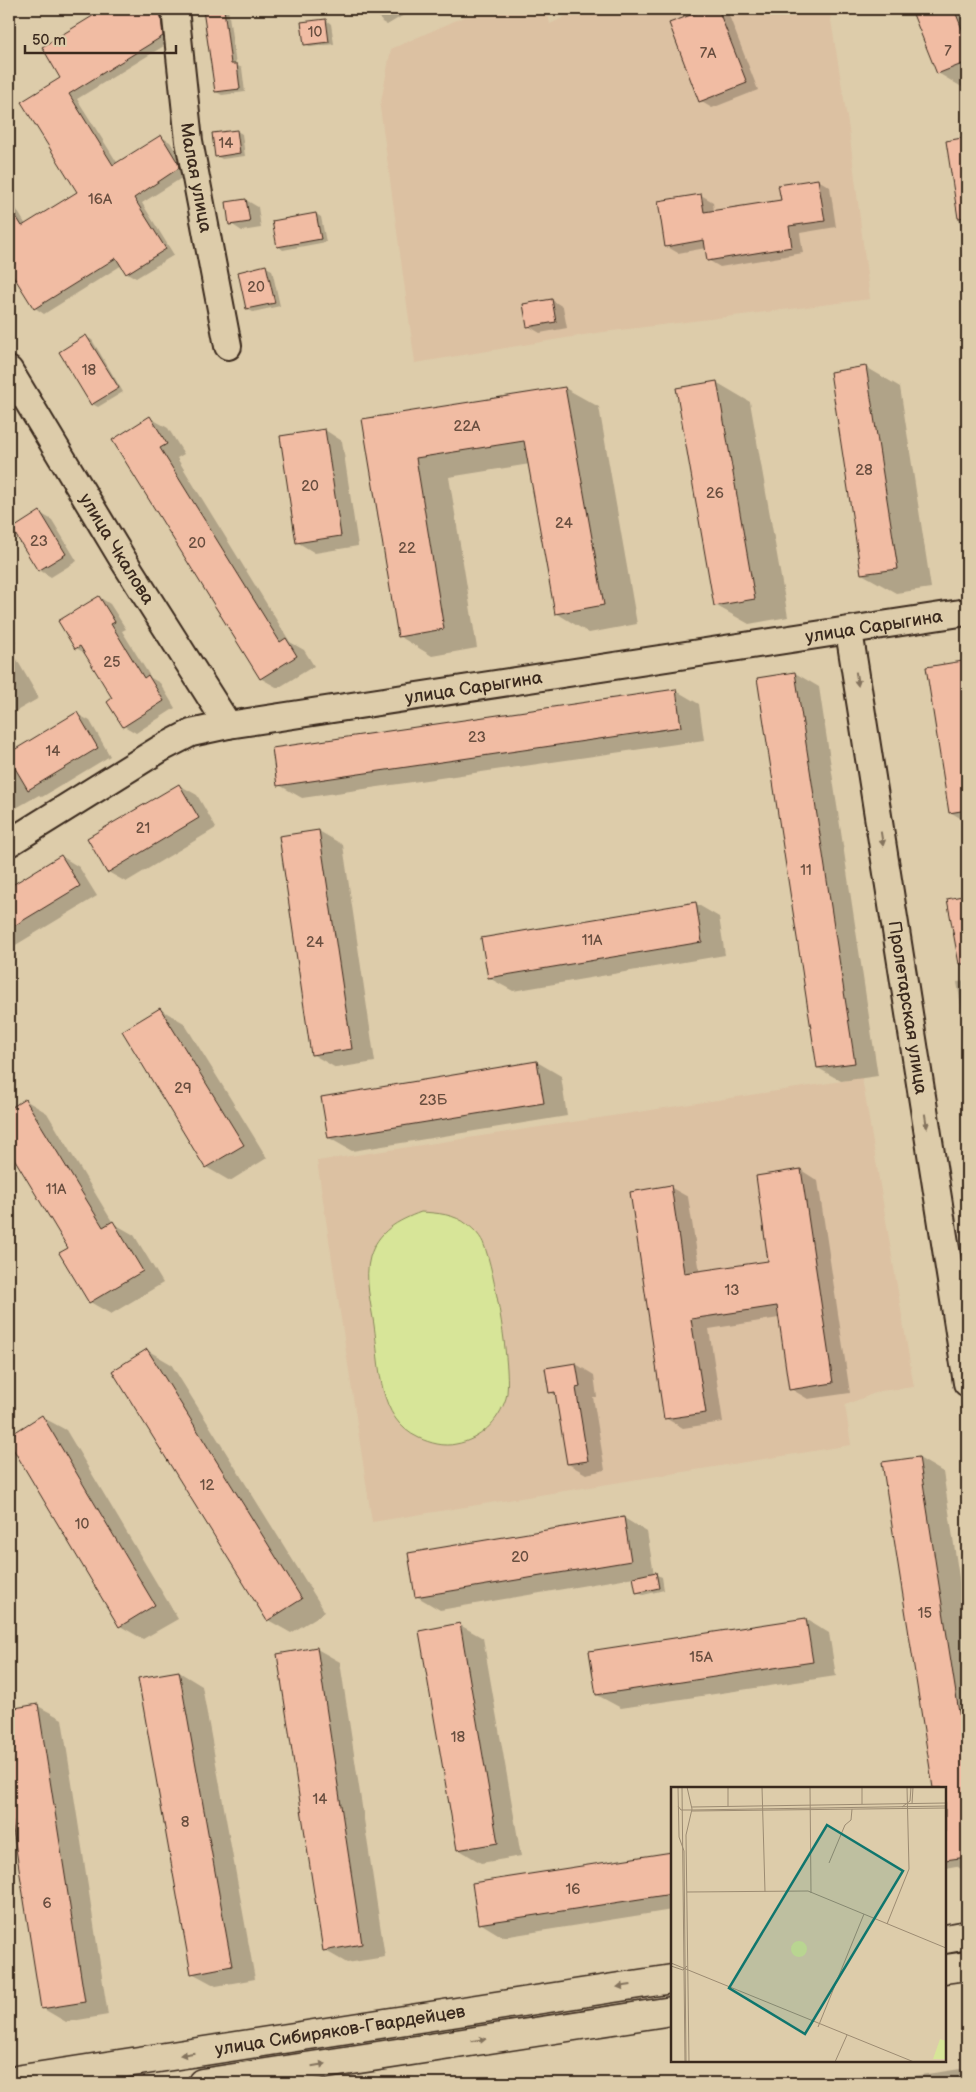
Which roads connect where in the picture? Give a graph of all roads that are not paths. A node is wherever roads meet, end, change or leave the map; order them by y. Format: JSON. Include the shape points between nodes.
{"nodes":[{"id":1,"x":175,"y":9,"type":"edge"},
{"id":2,"x":228,"y":346,"type":"dead end"},
{"id":3,"x":9,"y":370,"type":"edge"},
{"id":4,"x":967,"y":612,"type":"edge"},
{"id":5,"x":849,"y":631,"type":"junction"},
{"id":6,"x":228,"y":725,"type":"junction"},
{"id":7,"x":9,"y":843,"type":"edge"},
{"id":8,"x":967,"y":1383,"type":"edge"},
{"id":9,"x":967,"y":1935,"type":"edge"},
{"id":10,"x":946,"y":1939,"type":"edge"},
{"id":11,"x":967,"y":1966,"type":"edge"},
{"id":12,"x":946,"y":1969,"type":"edge"},
{"id":13,"x":671,"y":1979,"type":"edge"},
{"id":14,"x":671,"y":2011,"type":"edge"},
{"id":15,"x":9,"y":2081,"type":"edge"},
{"id":16,"x":202,"y":2083,"type":"edge"}],
"edges":[{"from":1,"to":2,"type":"street","name":"Малая улица","via":[[189,141]]},
{"from":3,"to":6,"type":"street","name":"улица Чкалова","via":[[122,558]]},
{"from":4,"to":5,"type":"street","name":"улица Сарыгина"},
{"from":5,"to":6,"type":"street","name":"улица Сарыгина"},
{"from":5,"to":8,"type":"street","name":"Пролетарская улица","one_way":true},
{"from":6,"to":7,"type":"street","name":"улица Сарыгина","via":[[191,733],[160,749]]},
{"from":9,"to":10,"type":"main road"},
{"from":11,"to":12,"type":"main road"},
{"from":13,"to":15,"type":"main road","name":"улица Сибиряков-Гвардейцев","one_way":true},
{"from":16,"to":14,"type":"main road","name":"улица Сибиряков-Гвардейцев","one_way":true}]}
